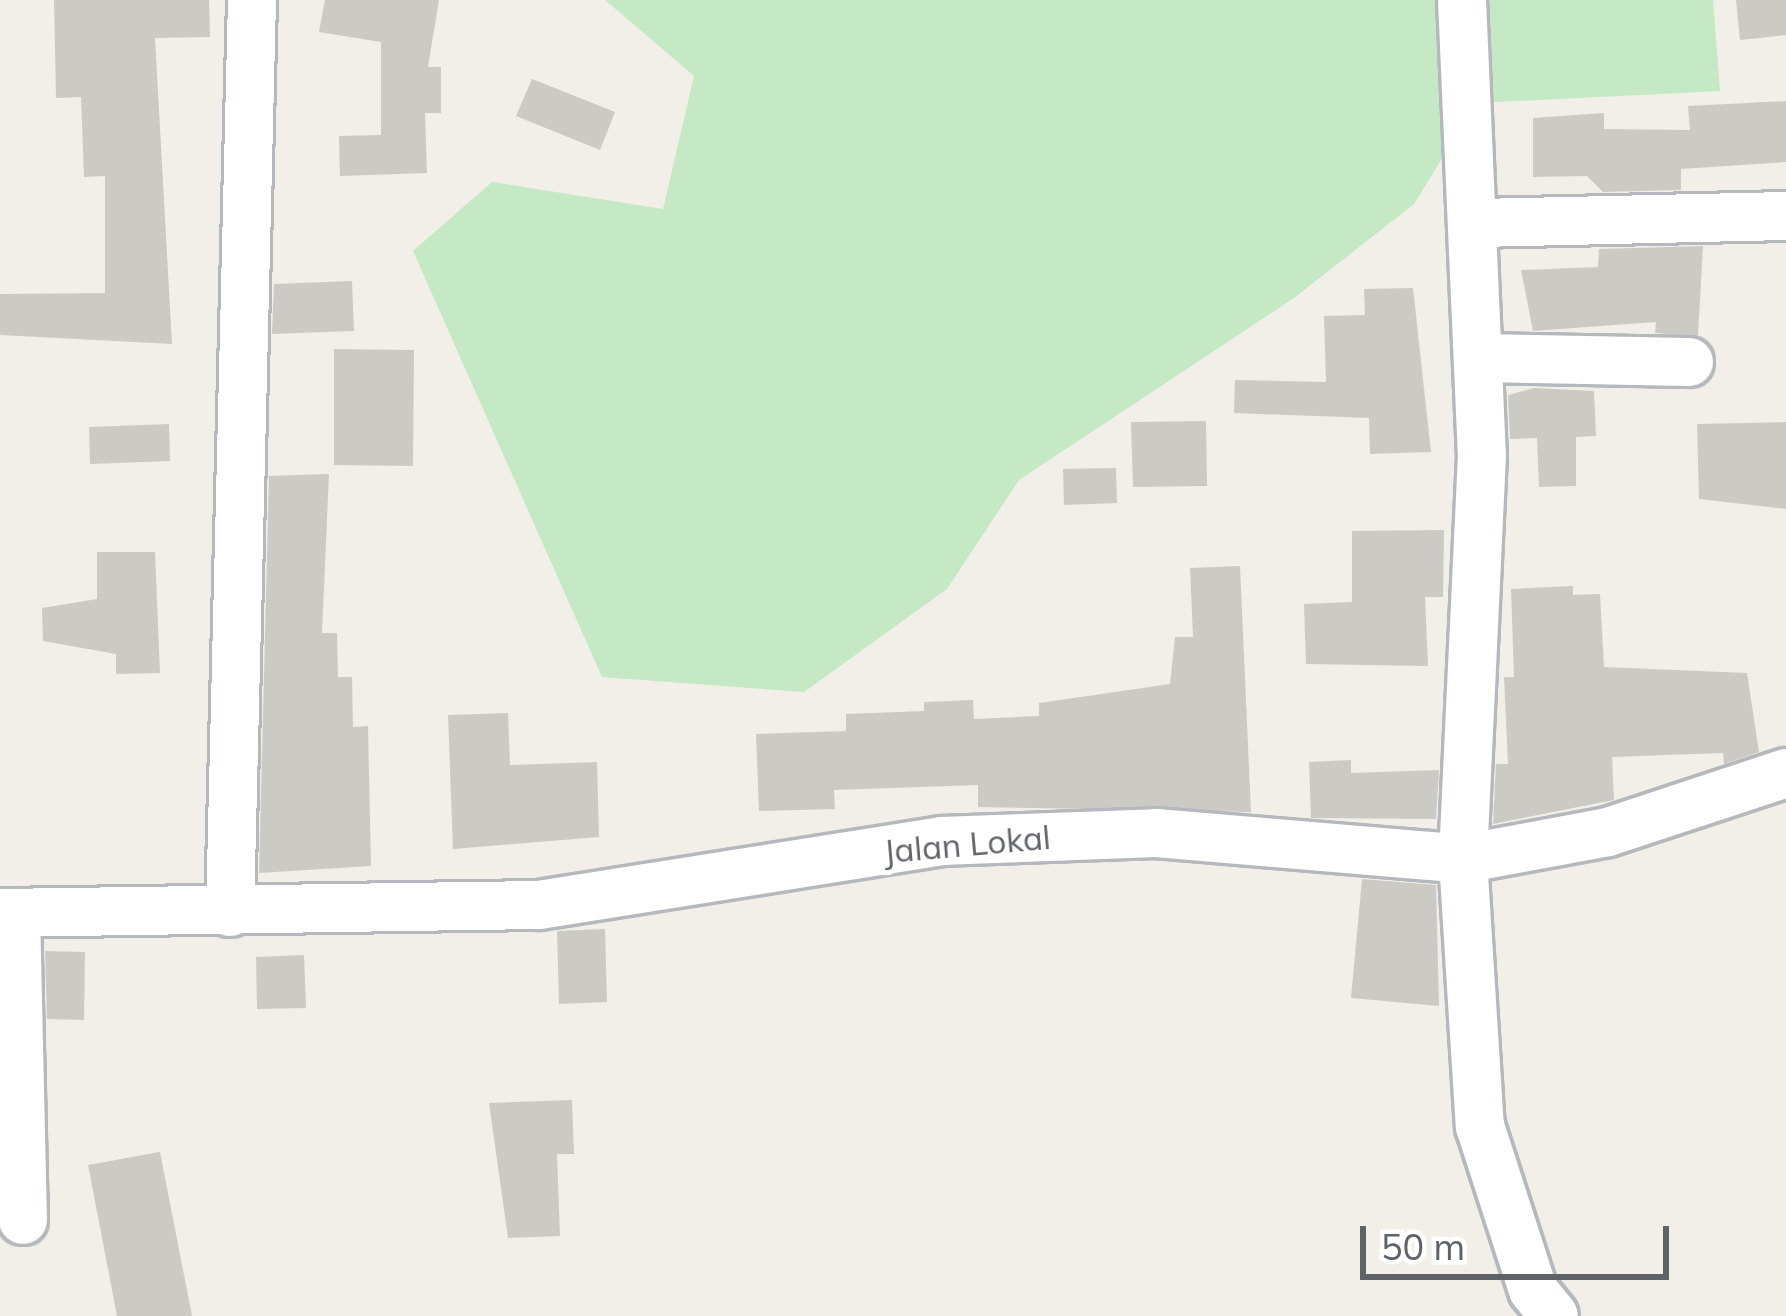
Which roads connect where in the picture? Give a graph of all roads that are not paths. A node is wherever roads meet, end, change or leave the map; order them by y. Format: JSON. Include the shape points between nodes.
{"nodes":[{"id":1,"x":252,"y":0,"type":"edge"},
{"id":2,"x":1462,"y":0,"type":"edge"},
{"id":3,"x":1786,"y":215,"type":"edge"},
{"id":4,"x":1478,"y":224,"type":"junction"},
{"id":5,"x":1480,"y":358,"type":"junction"},
{"id":6,"x":1689,"y":362,"type":"dead end"},
{"id":7,"x":1786,"y":773,"type":"edge"},
{"id":8,"x":1463,"y":859,"type":"junction"},
{"id":9,"x":230,"y":912,"type":"junction"},
{"id":10,"x":8,"y":913,"type":"edge"},
{"id":11,"x":11,"y":1168,"type":"edge"},
{"id":12,"x":23,"y":1220,"type":"dead end"},
{"id":13,"x":1554,"y":1316,"type":"edge"}],
"edges":[{"from":1,"to":9,"type":"street"},
{"from":2,"to":4,"type":"street"},
{"from":3,"to":4,"type":"street"},
{"from":4,"to":5,"type":"street"},
{"from":5,"to":6,"type":"street"},
{"from":5,"to":8,"type":"street"},
{"from":7,"to":8,"type":"street","name":"Jalan Lokal","via":[[1608,832]]},
{"from":8,"to":9,"type":"street","name":"Jalan Lokal","via":[[1156,833],[940,841],[538,905]]},
{"from":8,"to":13,"type":"street","via":[[1480,1126],[1533,1290]]},
{"from":9,"to":10,"type":"street","name":"Jalan Lokal"},
{"from":10,"to":11,"type":"street"},
{"from":11,"to":12,"type":"street"}]}
